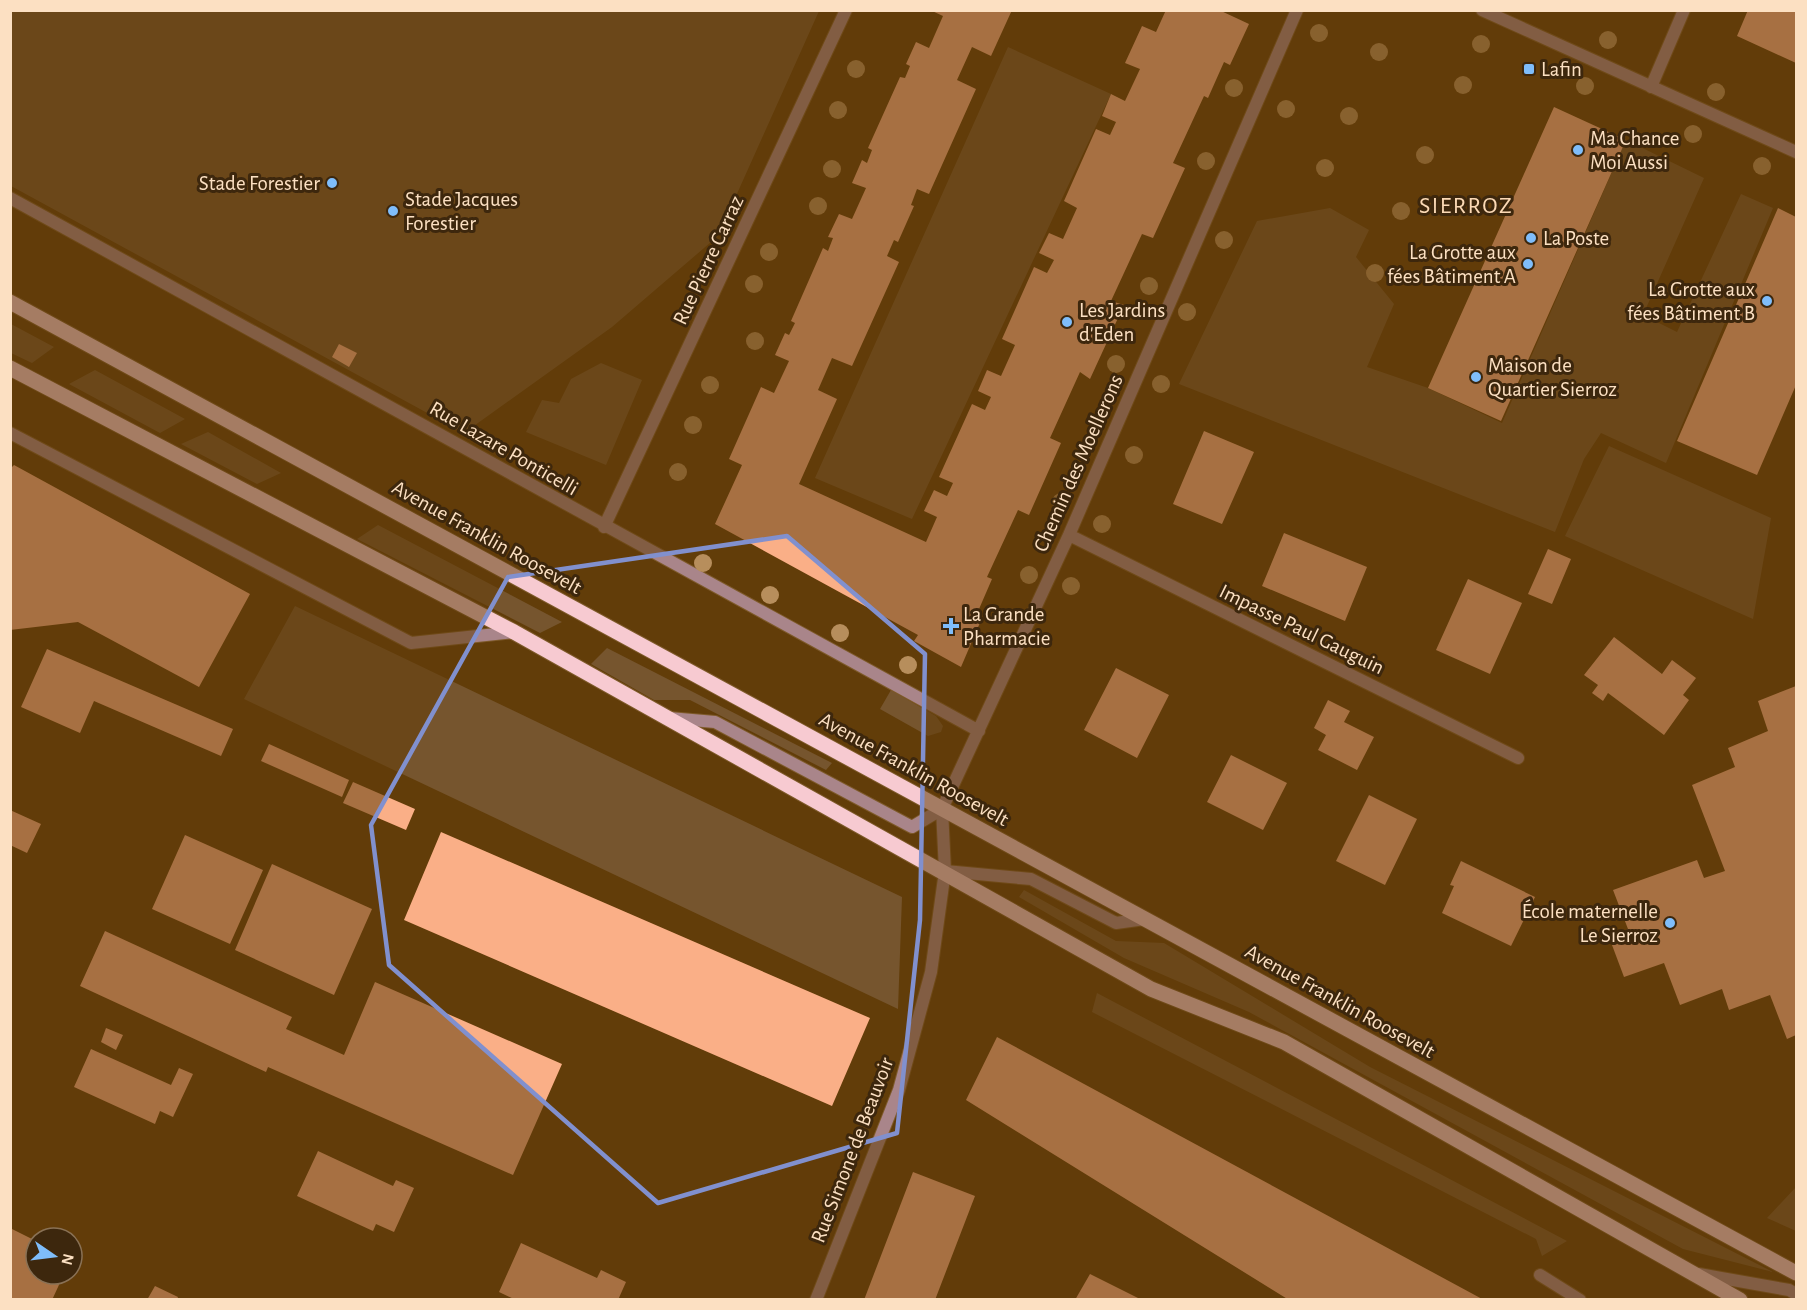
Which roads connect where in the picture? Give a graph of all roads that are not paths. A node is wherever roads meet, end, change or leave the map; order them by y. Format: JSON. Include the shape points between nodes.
{"nodes":[{"id":1,"x":846,"y":10,"type":"edge"},
{"id":2,"x":1297,"y":10,"type":"edge"},
{"id":3,"x":1482,"y":10,"type":"edge"},
{"id":4,"x":1684,"y":10,"type":"edge"},
{"id":5,"x":1651,"y":87,"type":"junction"},
{"id":6,"x":1797,"y":152,"type":"edge"},
{"id":7,"x":10,"y":198,"type":"edge"},
{"id":8,"x":10,"y":302,"type":"edge"},
{"id":9,"x":10,"y":368,"type":"edge"},
{"id":10,"x":10,"y":433,"type":"edge"},
{"id":11,"x":604,"y":527,"type":"junction"},
{"id":12,"x":1069,"y":535,"type":"junction"},
{"id":13,"x":514,"y":632,"type":"junction"},
{"id":14,"x":668,"y":718,"type":"junction"},
{"id":15,"x":979,"y":731,"type":"junction"},
{"id":16,"x":1518,"y":758,"type":"dead end"},
{"id":17,"x":942,"y":809,"type":"junction"},
{"id":18,"x":945,"y":872,"type":"junction"},
{"id":19,"x":1145,"y":919,"type":"junction"},
{"id":20,"x":1692,"y":1273,"type":"junction"},
{"id":21,"x":1797,"y":1273,"type":"edge"},
{"id":22,"x":1540,"y":1275,"type":"dead end"},
{"id":23,"x":1797,"y":1294,"type":"edge"},
{"id":24,"x":816,"y":1299,"type":"edge"},
{"id":25,"x":1580,"y":1299,"type":"edge"},
{"id":26,"x":1740,"y":1299,"type":"edge"}],
"edges":[{"from":1,"to":11,"type":"street","name":"Rue Pierre Carraz"},
{"from":2,"to":12,"type":"street","name":"Chemin des Moellerons"},
{"from":3,"to":5,"type":"street"},
{"from":4,"to":5,"type":"street"},
{"from":5,"to":6,"type":"street"},
{"from":7,"to":11,"type":"street","name":"Rue Lazare Ponticelli"},
{"from":8,"to":17,"type":"main road","name":"Avenue Franklin Roosevelt"},
{"from":9,"to":13,"type":"main road"},
{"from":10,"to":13,"type":"street","via":[[411,643]]},
{"from":11,"to":15,"type":"street","name":"Rue Lazare Ponticelli"},
{"from":12,"to":15,"type":"street","name":"Chemin des Moellerons"},
{"from":12,"to":16,"type":"street","name":"Impasse Paul Gauguin"},
{"from":13,"to":14,"type":"main road"},
{"from":14,"to":17,"type":"street","via":[[715,722],[912,827]]},
{"from":14,"to":18,"type":"main road"},
{"from":15,"to":17,"type":"street","name":"Chemin des Moellerons"},
{"from":17,"to":18,"type":"street","name":"Rue Simone de Beauvoir"},
{"from":17,"to":19,"type":"main road","name":"Avenue Franklin Roosevelt"},
{"from":18,"to":19,"type":"street","via":[[1031,879],[1116,923]]},
{"from":18,"to":20,"type":"main road","via":[[1151,989],[1284,1042]]},
{"from":18,"to":24,"type":"street","name":"Rue Simone de Beauvoir","via":[[931,972],[899,1090]]},
{"from":19,"to":21,"type":"main road","name":"Avenue Franklin Roosevelt"},
{"from":20,"to":23,"type":"street"},
{"from":20,"to":26,"type":"main road"},
{"from":22,"to":25,"type":"street"}]}
